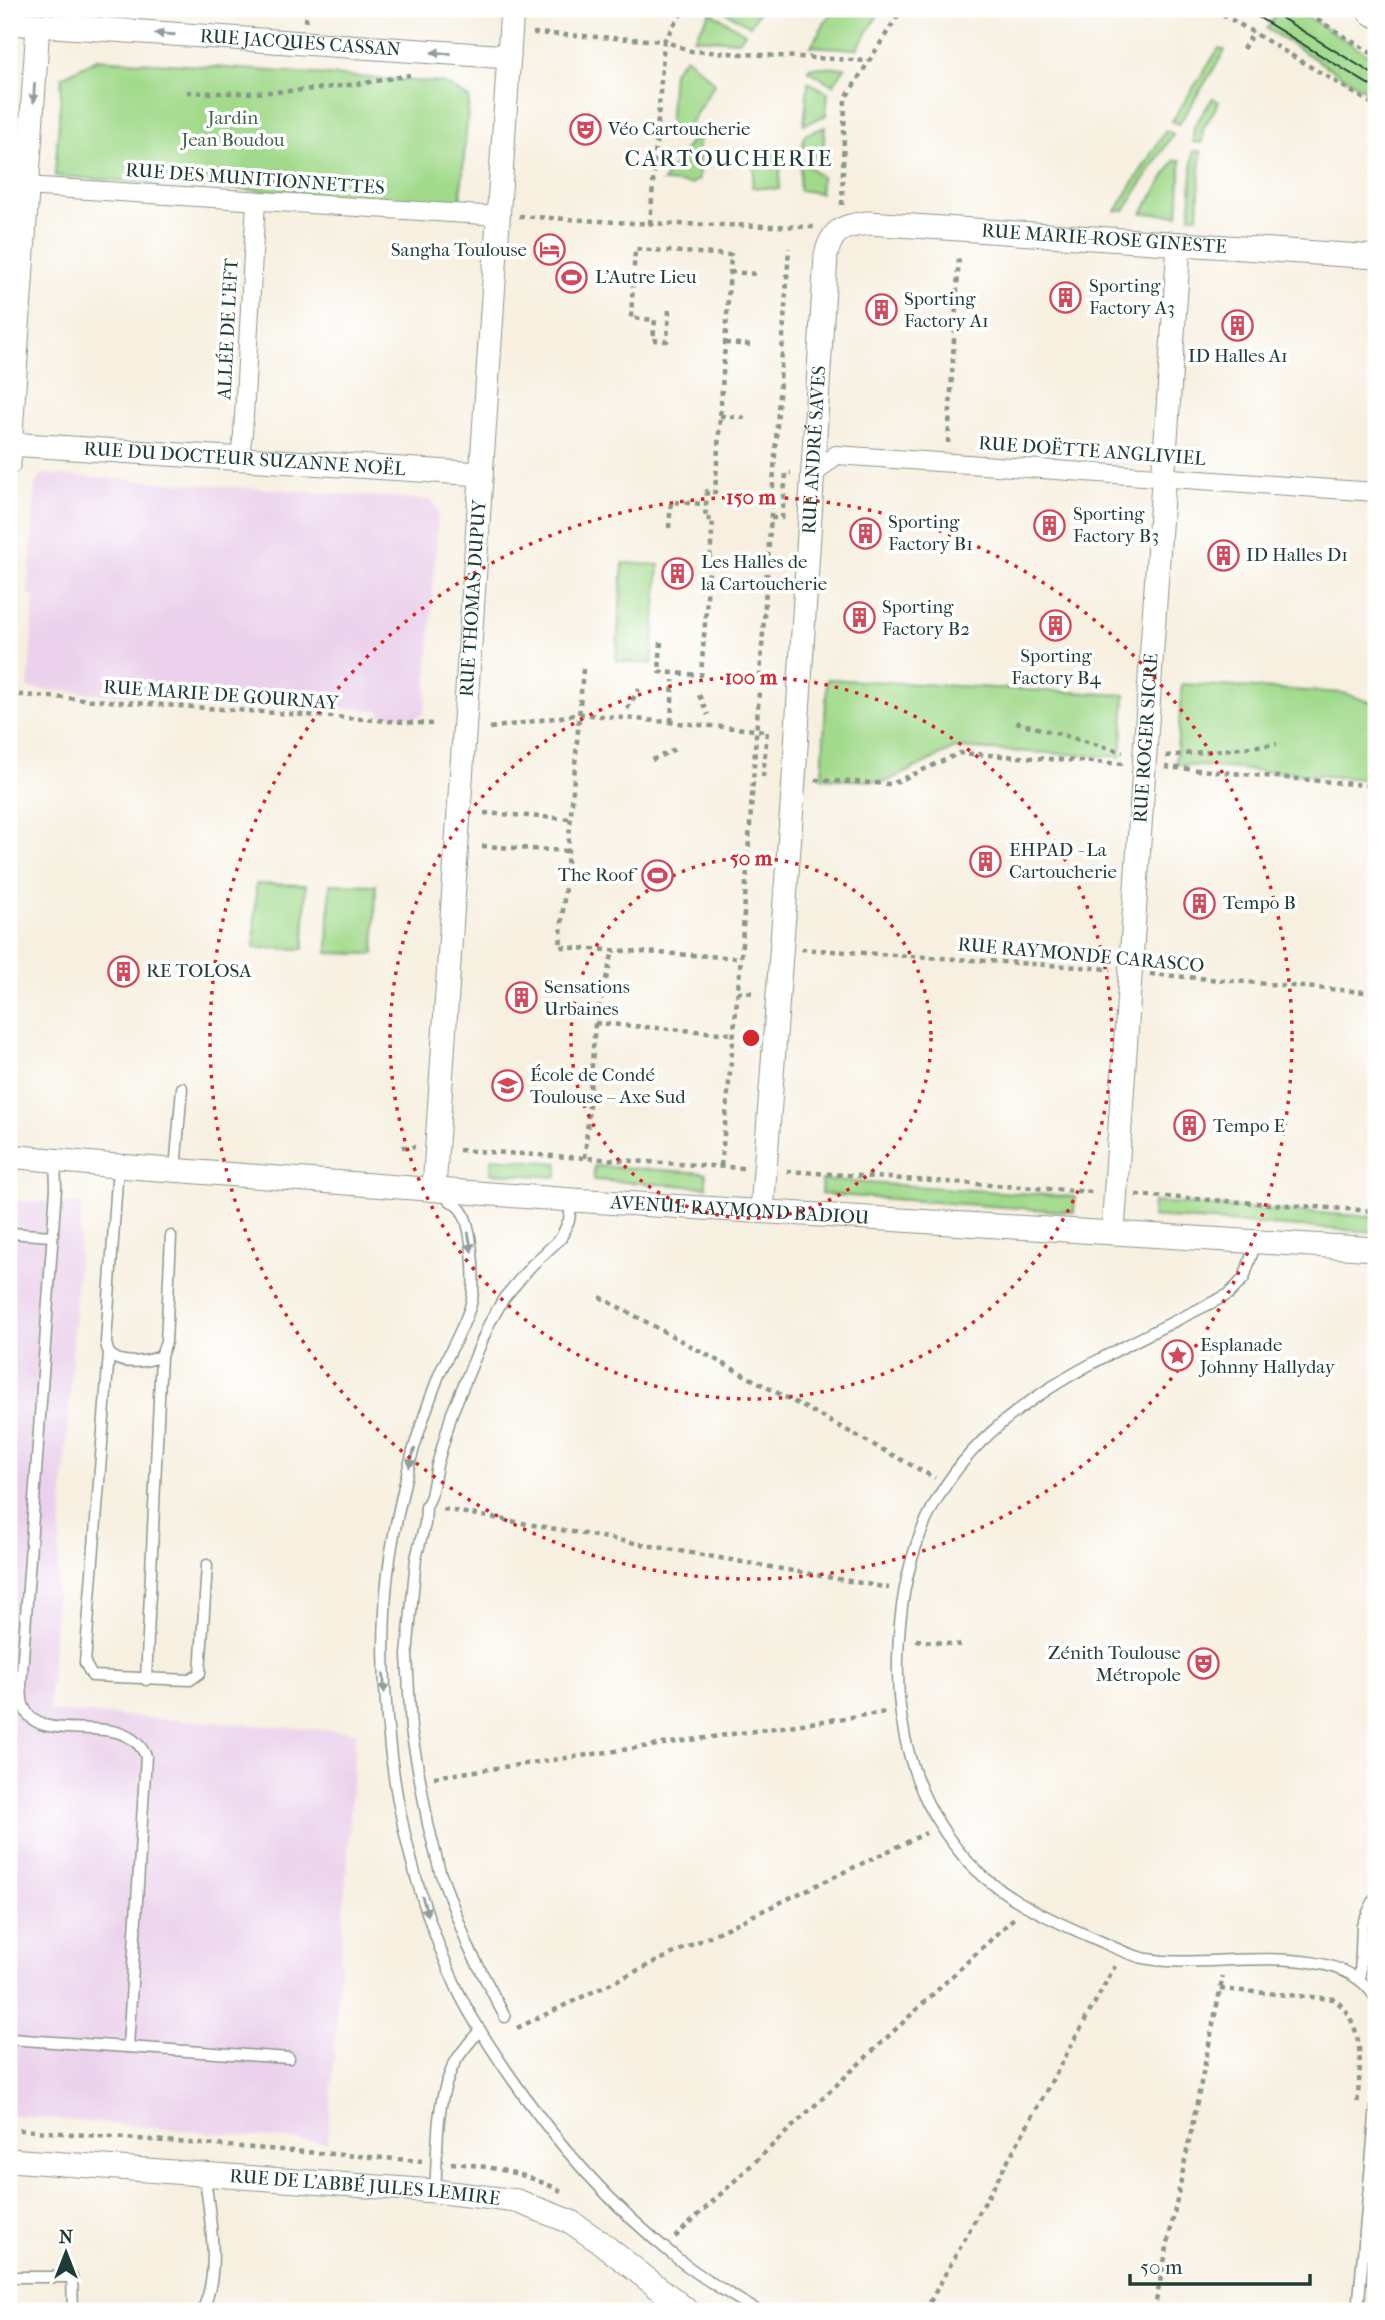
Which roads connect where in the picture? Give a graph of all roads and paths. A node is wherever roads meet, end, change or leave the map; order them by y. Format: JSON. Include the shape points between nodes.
{"nodes":[{"id":1,"x":512,"y":9,"type":"edge"},
{"id":2,"x":684,"y":9,"type":"edge"},
{"id":3,"x":902,"y":9,"type":"edge"},
{"id":4,"x":1214,"y":9,"type":"edge"},
{"id":5,"x":1300,"y":9,"type":"edge"},
{"id":6,"x":9,"y":23,"type":"edge"},
{"id":7,"x":38,"y":25,"type":"junction"},
{"id":8,"x":1254,"y":32,"type":"junction"},
{"id":9,"x":529,"y":33,"type":"dead end"},
{"id":10,"x":664,"y":41,"type":"junction"},
{"id":11,"x":1243,"y":49,"type":"dead end"},
{"id":12,"x":1376,"y":56,"type":"edge"},
{"id":13,"x":509,"y":57,"type":"junction"},
{"id":14,"x":869,"y":61,"type":"junction"},
{"id":15,"x":414,"y":74,"type":"dead end"},
{"id":16,"x":187,"y":92,"type":"dead end"},
{"id":17,"x":1376,"y":106,"type":"edge"},
{"id":18,"x":19,"y":185,"type":"edge"},
{"id":19,"x":256,"y":201,"type":"junction"},
{"id":20,"x":499,"y":216,"type":"junction"},
{"id":21,"x":650,"y":224,"type":"junction"},
{"id":22,"x":828,"y":225,"type":"junction"},
{"id":23,"x":1179,"y":244,"type":"junction"},
{"id":24,"x":789,"y":248,"type":"dead end"},
{"id":25,"x":959,"y":256,"type":"dead end"},
{"id":26,"x":1376,"y":257,"type":"edge"},
{"id":27,"x":730,"y":272,"type":"junction"},
{"id":28,"x":758,"y":274,"type":"dead end"},
{"id":29,"x":669,"y":310,"type":"dead end"},
{"id":30,"x":725,"y":342,"type":"junction"},
{"id":31,"x":754,"y":345,"type":"dead end"},
{"id":32,"x":720,"y":415,"type":"junction"},
{"id":33,"x":748,"y":418,"type":"dead end"},
{"id":34,"x":9,"y":444,"type":"edge"},
{"id":35,"x":239,"y":460,"type":"junction"},
{"id":36,"x":947,"y":462,"type":"junction"},
{"id":37,"x":9,"y":463,"type":"edge"},
{"id":38,"x":481,"y":474,"type":"junction"},
{"id":39,"x":813,"y":475,"type":"junction"},
{"id":40,"x":1163,"y":477,"type":"junction"},
{"id":41,"x":1376,"y":492,"type":"edge"},
{"id":42,"x":706,"y":504,"type":"junction"},
{"id":43,"x":669,"y":528,"type":"dead end"},
{"id":44,"x":661,"y":642,"type":"dead end"},
{"id":45,"x":583,"y":669,"type":"dead end"},
{"id":46,"x":673,"y":680,"type":"dead end"},
{"id":47,"x":639,"y":690,"type":"dead end"},
{"id":48,"x":9,"y":694,"type":"edge"},
{"id":49,"x":699,"y":695,"type":"dead end"},
{"id":50,"x":627,"y":709,"type":"dead end"},
{"id":51,"x":580,"y":714,"type":"junction"},
{"id":52,"x":708,"y":716,"type":"dead end"},
{"id":53,"x":671,"y":722,"type":"junction"},
{"id":54,"x":432,"y":724,"type":"dead end"},
{"id":55,"x":490,"y":728,"type":"dead end"},
{"id":56,"x":757,"y":730,"type":"junction"},
{"id":57,"x":675,"y":749,"type":"dead end"},
{"id":58,"x":653,"y":760,"type":"dead end"},
{"id":59,"x":1144,"y":765,"type":"junction"},
{"id":60,"x":763,"y":777,"type":"dead end"},
{"id":61,"x":815,"y":780,"type":"dead end"},
{"id":62,"x":1376,"y":786,"type":"edge"},
{"id":63,"x":484,"y":813,"type":"dead end"},
{"id":64,"x":571,"y":819,"type":"junction"},
{"id":65,"x":482,"y":846,"type":"dead end"},
{"id":66,"x":569,"y":851,"type":"junction"},
{"id":67,"x":782,"y":948,"type":"junction"},
{"id":68,"x":613,"y":951,"type":"junction"},
{"id":69,"x":740,"y":958,"type":"junction"},
{"id":70,"x":1130,"y":971,"type":"junction"},
{"id":71,"x":1376,"y":993,"type":"edge"},
{"id":72,"x":595,"y":1023,"type":"junction"},
{"id":73,"x":734,"y":1034,"type":"junction"},
{"id":74,"x":182,"y":1088,"type":"dead end"},
{"id":75,"x":402,"y":1147,"type":"dead end"},
{"id":76,"x":436,"y":1148,"type":"junction"},
{"id":77,"x":9,"y":1156,"type":"edge"},
{"id":78,"x":584,"y":1158,"type":"junction"},
{"id":79,"x":176,"y":1160,"type":"junction"},
{"id":80,"x":56,"y":1165,"type":"junction"},
{"id":81,"x":111,"y":1166,"type":"junction"},
{"id":82,"x":721,"y":1166,"type":"junction"},
{"id":83,"x":9,"y":1168,"type":"edge"},
{"id":84,"x":766,"y":1170,"type":"junction"},
{"id":85,"x":434,"y":1189,"type":"junction"},
{"id":86,"x":1115,"y":1194,"type":"junction"},
{"id":87,"x":572,"y":1200,"type":"junction"},
{"id":88,"x":762,"y":1211,"type":"junction"},
{"id":89,"x":1376,"y":1212,"type":"edge"},
{"id":90,"x":1113,"y":1231,"type":"junction"},
{"id":91,"x":9,"y":1233,"type":"edge"},
{"id":92,"x":52,"y":1236,"type":"junction"},
{"id":93,"x":171,"y":1236,"type":"dead end"},
{"id":94,"x":1256,"y":1242,"type":"junction"},
{"id":95,"x":1376,"y":1249,"type":"edge"},
{"id":96,"x":600,"y":1297,"type":"dead end"},
{"id":97,"x":109,"y":1353,"type":"junction"},
{"id":98,"x":161,"y":1356,"type":"junction"},
{"id":99,"x":946,"y":1484,"type":"junction"},
{"id":100,"x":426,"y":1507,"type":"junction"},
{"id":101,"x":207,"y":1565,"type":"dead end"},
{"id":102,"x":903,"y":1591,"type":"junction"},
{"id":103,"x":898,"y":1639,"type":"junction"},
{"id":104,"x":960,"y":1645,"type":"dead end"},
{"id":105,"x":146,"y":1680,"type":"junction"},
{"id":106,"x":900,"y":1709,"type":"junction"},
{"id":107,"x":421,"y":1779,"type":"junction"},
{"id":108,"x":940,"y":1826,"type":"junction"},
{"id":109,"x":1376,"y":1896,"type":"edge"},
{"id":110,"x":1027,"y":1906,"type":"junction"},
{"id":111,"x":1123,"y":1952,"type":"junction"},
{"id":112,"x":1226,"y":1960,"type":"junction"},
{"id":113,"x":1360,"y":1979,"type":"junction"},
{"id":114,"x":1220,"y":1989,"type":"junction"},
{"id":115,"x":1376,"y":1999,"type":"edge"},
{"id":116,"x":505,"y":2017,"type":"dead end"},
{"id":117,"x":480,"y":2030,"type":"junction"},
{"id":118,"x":9,"y":2039,"type":"edge"},
{"id":119,"x":488,"y":2042,"type":"junction"},
{"id":120,"x":128,"y":2047,"type":"junction"},
{"id":121,"x":289,"y":2058,"type":"dead end"},
{"id":122,"x":1376,"y":2106,"type":"edge"},
{"id":123,"x":1356,"y":2111,"type":"dead end"},
{"id":124,"x":9,"y":2129,"type":"edge"},
{"id":125,"x":27,"y":2130,"type":"dead end"},
{"id":126,"x":9,"y":2161,"type":"edge"},
{"id":127,"x":205,"y":2175,"type":"junction"},
{"id":128,"x":435,"y":2191,"type":"junction"},
{"id":129,"x":665,"y":2248,"type":"junction"},
{"id":130,"x":9,"y":2277,"type":"edge"},
{"id":131,"x":73,"y":2311,"type":"edge"},
{"id":132,"x":202,"y":2311,"type":"edge"},
{"id":133,"x":688,"y":2311,"type":"edge"},
{"id":134,"x":758,"y":2311,"type":"edge"},
{"id":135,"x":925,"y":2311,"type":"edge"},
{"id":136,"x":1154,"y":2311,"type":"edge"},
{"id":137,"x":1358,"y":2311,"type":"edge"}],
"edges":[{"from":1,"to":13,"type":"street","name":"RUE THOMAS DUPUY"},
{"from":2,"to":10,"type":"path"},
{"from":3,"to":14,"type":"path"},
{"from":4,"to":8,"type":"path"},
{"from":5,"to":12,"type":"path"},
{"from":6,"to":7,"type":"street","name":"RUE JACQUES CASSAN"},
{"from":13,"to":7,"type":"street","name":"RUE JACQUES CASSAN","one_way":true},
{"from":7,"to":18,"type":"street","one_way":true},
{"from":8,"to":11,"type":"path"},
{"from":8,"to":17,"type":"path"},
{"from":9,"to":10,"type":"path"},
{"from":10,"to":14,"type":"path","via":[[691,51]]},
{"from":10,"to":21,"type":"path"},
{"from":13,"to":20,"type":"street","name":"RUE THOMAS DUPUY"},
{"from":14,"to":22,"type":"path","via":[[845,99],[843,203]]},
{"from":15,"to":16,"type":"path","via":[[330,88],[231,95]]},
{"from":18,"to":19,"type":"street","name":"RUE DES MUNITIONNETTES"},
{"from":18,"to":34,"type":"street"},
{"from":19,"to":20,"type":"street","name":"RUE DES MUNITIONNETTES"},
{"from":19,"to":35,"type":"street","name":"ALLÉE DE L'EFT"},
{"from":20,"to":21,"type":"path"},
{"from":20,"to":38,"type":"street","name":"RUE THOMAS DUPUY"},
{"from":21,"to":22,"type":"path"},
{"from":22,"to":23,"type":"street","name":"RUE MARIE-ROSE GINESTE","via":[[868,223]]},
{"from":22,"to":39,"type":"street","name":"RUE ANDRÉ SAVES"},
{"from":23,"to":26,"type":"street","name":"RUE MARIE-ROSE GINESTE"},
{"from":23,"to":40,"type":"street","name":"RUE ROGER SICRE"},
{"from":24,"to":56,"type":"path"},
{"from":25,"to":36,"type":"path"},
{"from":27,"to":28,"type":"path"},
{"from":27,"to":29,"type":"path","via":[[732,255],[635,249],[631,318],[654,320],[653,340],[667,341]]},
{"from":27,"to":30,"type":"path"},
{"from":30,"to":31,"type":"path"},
{"from":30,"to":32,"type":"path"},
{"from":32,"to":33,"type":"path"},
{"from":32,"to":42,"type":"path","via":[[715,492],[707,491]]},
{"from":34,"to":35,"type":"street","name":"RUE DU DOCTEUR SUZANNE NOËL"},
{"from":34,"to":37,"type":"street"},
{"from":35,"to":38,"type":"street","name":"RUE DU DOCTEUR SUZANNE NOËL"},
{"from":36,"to":39,"type":"street","name":"RUE DOËTTE ANGLIVIEL","via":[[836,455]]},
{"from":36,"to":40,"type":"street","name":"RUE DOËTTE ANGLIVIEL"},
{"from":38,"to":76,"type":"street","name":"RUE THOMAS DUPUY"},
{"from":39,"to":67,"type":"street","name":"RUE ANDRÉ SAVES"},
{"from":40,"to":41,"type":"street","name":"RUE DOËTTE ANGLIVIEL"},
{"from":40,"to":59,"type":"street","name":"RUE ROGER SICRE"},
{"from":42,"to":43,"type":"path","via":[[671,502]]},
{"from":42,"to":44,"type":"path","via":[[705,519],[713,519],[701,675],[659,672]]},
{"from":45,"to":51,"type":"path"},
{"from":46,"to":53,"type":"path"},
{"from":47,"to":50,"type":"path"},
{"from":48,"to":54,"type":"path","name":"RUE MARIE DE GOURNAY"},
{"from":49,"to":52,"type":"path"},
{"from":51,"to":53,"type":"path"},
{"from":51,"to":55,"type":"path"},
{"from":51,"to":64,"type":"path"},
{"from":53,"to":56,"type":"path"},
{"from":56,"to":60,"type":"path","via":[[767,731]]},
{"from":56,"to":69,"type":"path"},
{"from":57,"to":58,"type":"path"},
{"from":59,"to":61,"type":"path","via":[[960,753],[892,785]]},
{"from":59,"to":62,"type":"path"},
{"from":59,"to":70,"type":"street","name":"RUE ROGER SICRE"},
{"from":63,"to":64,"type":"path"},
{"from":64,"to":66,"type":"path"},
{"from":65,"to":66,"type":"path"},
{"from":66,"to":68,"type":"path","via":[[560,947]]},
{"from":67,"to":70,"type":"path","name":"RUE RAYMONDE CARASCO"},
{"from":67,"to":84,"type":"street","name":"RUE ANDRÉ SAVES"},
{"from":68,"to":69,"type":"path"},
{"from":68,"to":72,"type":"path"},
{"from":69,"to":73,"type":"path"},
{"from":70,"to":71,"type":"path","name":"RUE RAYMONDE CARASCO"},
{"from":70,"to":86,"type":"street","name":"RUE ROGER SICRE"},
{"from":72,"to":73,"type":"path"},
{"from":72,"to":78,"type":"path"},
{"from":73,"to":82,"type":"path"},
{"from":74,"to":79,"type":"lane"},
{"from":75,"to":76,"type":"path"},
{"from":76,"to":78,"type":"path"},
{"from":76,"to":85,"type":"street","name":"RUE THOMAS DUPUY"},
{"from":77,"to":80,"type":"street","name":"AVENUE RAYMOND BADIOU"},
{"from":78,"to":82,"type":"path"},
{"from":79,"to":81,"type":"street","name":"AVENUE RAYMOND BADIOU"},
{"from":79,"to":85,"type":"street","name":"AVENUE RAYMOND BADIOU"},
{"from":80,"to":81,"type":"street","name":"AVENUE RAYMOND BADIOU"},
{"from":80,"to":83,"type":"street","name":"AVENUE RAYMOND BADIOU"},
{"from":80,"to":92,"type":"lane"},
{"from":81,"to":97,"type":"lane"},
{"from":82,"to":84,"type":"path"},
{"from":84,"to":86,"type":"path"},
{"from":84,"to":88,"type":"street","name":"RUE ANDRÉ SAVES"},
{"from":85,"to":87,"type":"street","name":"AVENUE RAYMOND BADIOU"},
{"from":85,"to":117,"type":"lane","one_way":true,"via":[[463,1211],[474,1265],[471,1304],[439,1375],[403,1491],[385,1609],[383,1674],[388,1741],[404,1835],[429,1920]]},
{"from":86,"to":89,"type":"path"},
{"from":86,"to":90,"type":"street","name":"RUE ROGER SICRE"},
{"from":87,"to":88,"type":"street","name":"AVENUE RAYMOND BADIOU"},
{"from":87,"to":100,"type":"lane","via":[[561,1238],[504,1298],[489,1324],[452,1413]]},
{"from":88,"to":90,"type":"street","name":"AVENUE RAYMOND BADIOU"},
{"from":90,"to":94,"type":"street","name":"AVENUE RAYMOND BADIOU"},
{"from":91,"to":92,"type":"lane"},
{"from":92,"to":120,"type":"lane","via":[[21,1686],[30,1718],[46,1726],[120,1731],[132,1736],[146,1756]]},
{"from":93,"to":98,"type":"lane","via":[[166,1342]]},
{"from":94,"to":95,"type":"street","name":"AVENUE RAYMOND BADIOU"},
{"from":94,"to":99,"type":"lane","via":[[1244,1278],[1229,1294],[1059,1381],[977,1444]]},
{"from":96,"to":99,"type":"path"},
{"from":97,"to":98,"type":"lane","via":[[119,1360],[150,1361]]},
{"from":97,"to":105,"type":"lane","via":[[85,1663],[92,1676]]},
{"from":98,"to":105,"type":"lane"},
{"from":99,"to":102,"type":"lane","via":[[922,1527]]},
{"from":100,"to":102,"type":"path"},
{"from":100,"to":107,"type":"lane","via":[[407,1655],[411,1730]]},
{"from":101,"to":105,"type":"lane","via":[[200,1673],[190,1681]]},
{"from":102,"to":103,"type":"lane"},
{"from":103,"to":104,"type":"path"},
{"from":103,"to":106,"type":"lane"},
{"from":106,"to":107,"type":"path"},
{"from":106,"to":108,"type":"lane","via":[[907,1750]]},
{"from":107,"to":116,"type":"lane","via":[[452,1908]]},
{"from":108,"to":110,"type":"lane","via":[[971,1865]]},
{"from":108,"to":119,"type":"path"},
{"from":109,"to":113,"type":"lane","via":[[1362,1925]]},
{"from":110,"to":111,"type":"lane"},
{"from":110,"to":129,"type":"path"},
{"from":111,"to":112,"type":"lane","via":[[1160,1960]]},
{"from":111,"to":135,"type":"path"},
{"from":112,"to":113,"type":"lane","via":[[1270,1959],[1331,1966]]},
{"from":112,"to":114,"type":"path"},
{"from":113,"to":115,"type":"lane"},
{"from":114,"to":123,"type":"path","via":[[1334,1999],[1346,2009],[1356,2031],[1360,2058]]},
{"from":114,"to":136,"type":"path"},
{"from":117,"to":119,"type":"lane"},
{"from":117,"to":128,"type":"lane","via":[[449,2076],[440,2110]]},
{"from":118,"to":120,"type":"lane"},
{"from":119,"to":129,"type":"lane","via":[[562,2146]]},
{"from":120,"to":121,"type":"lane"},
{"from":122,"to":137,"type":"lane"},
{"from":124,"to":125,"type":"path"},
{"from":126,"to":127,"type":"street","name":"RUE DE L'ABBÉ JULES LEMIRE"},
{"from":127,"to":128,"type":"street","name":"RUE DE L'ABBÉ JULES LEMIRE"},
{"from":127,"to":132,"type":"lane","via":[[213,2260]]},
{"from":128,"to":133,"type":"street","name":"RUE DE L'ABBÉ JULES LEMIRE","via":[[517,2201],[571,2222]]},
{"from":129,"to":134,"type":"lane"},
{"from":130,"to":131,"type":"lane","via":[[72,2277]]}]}
